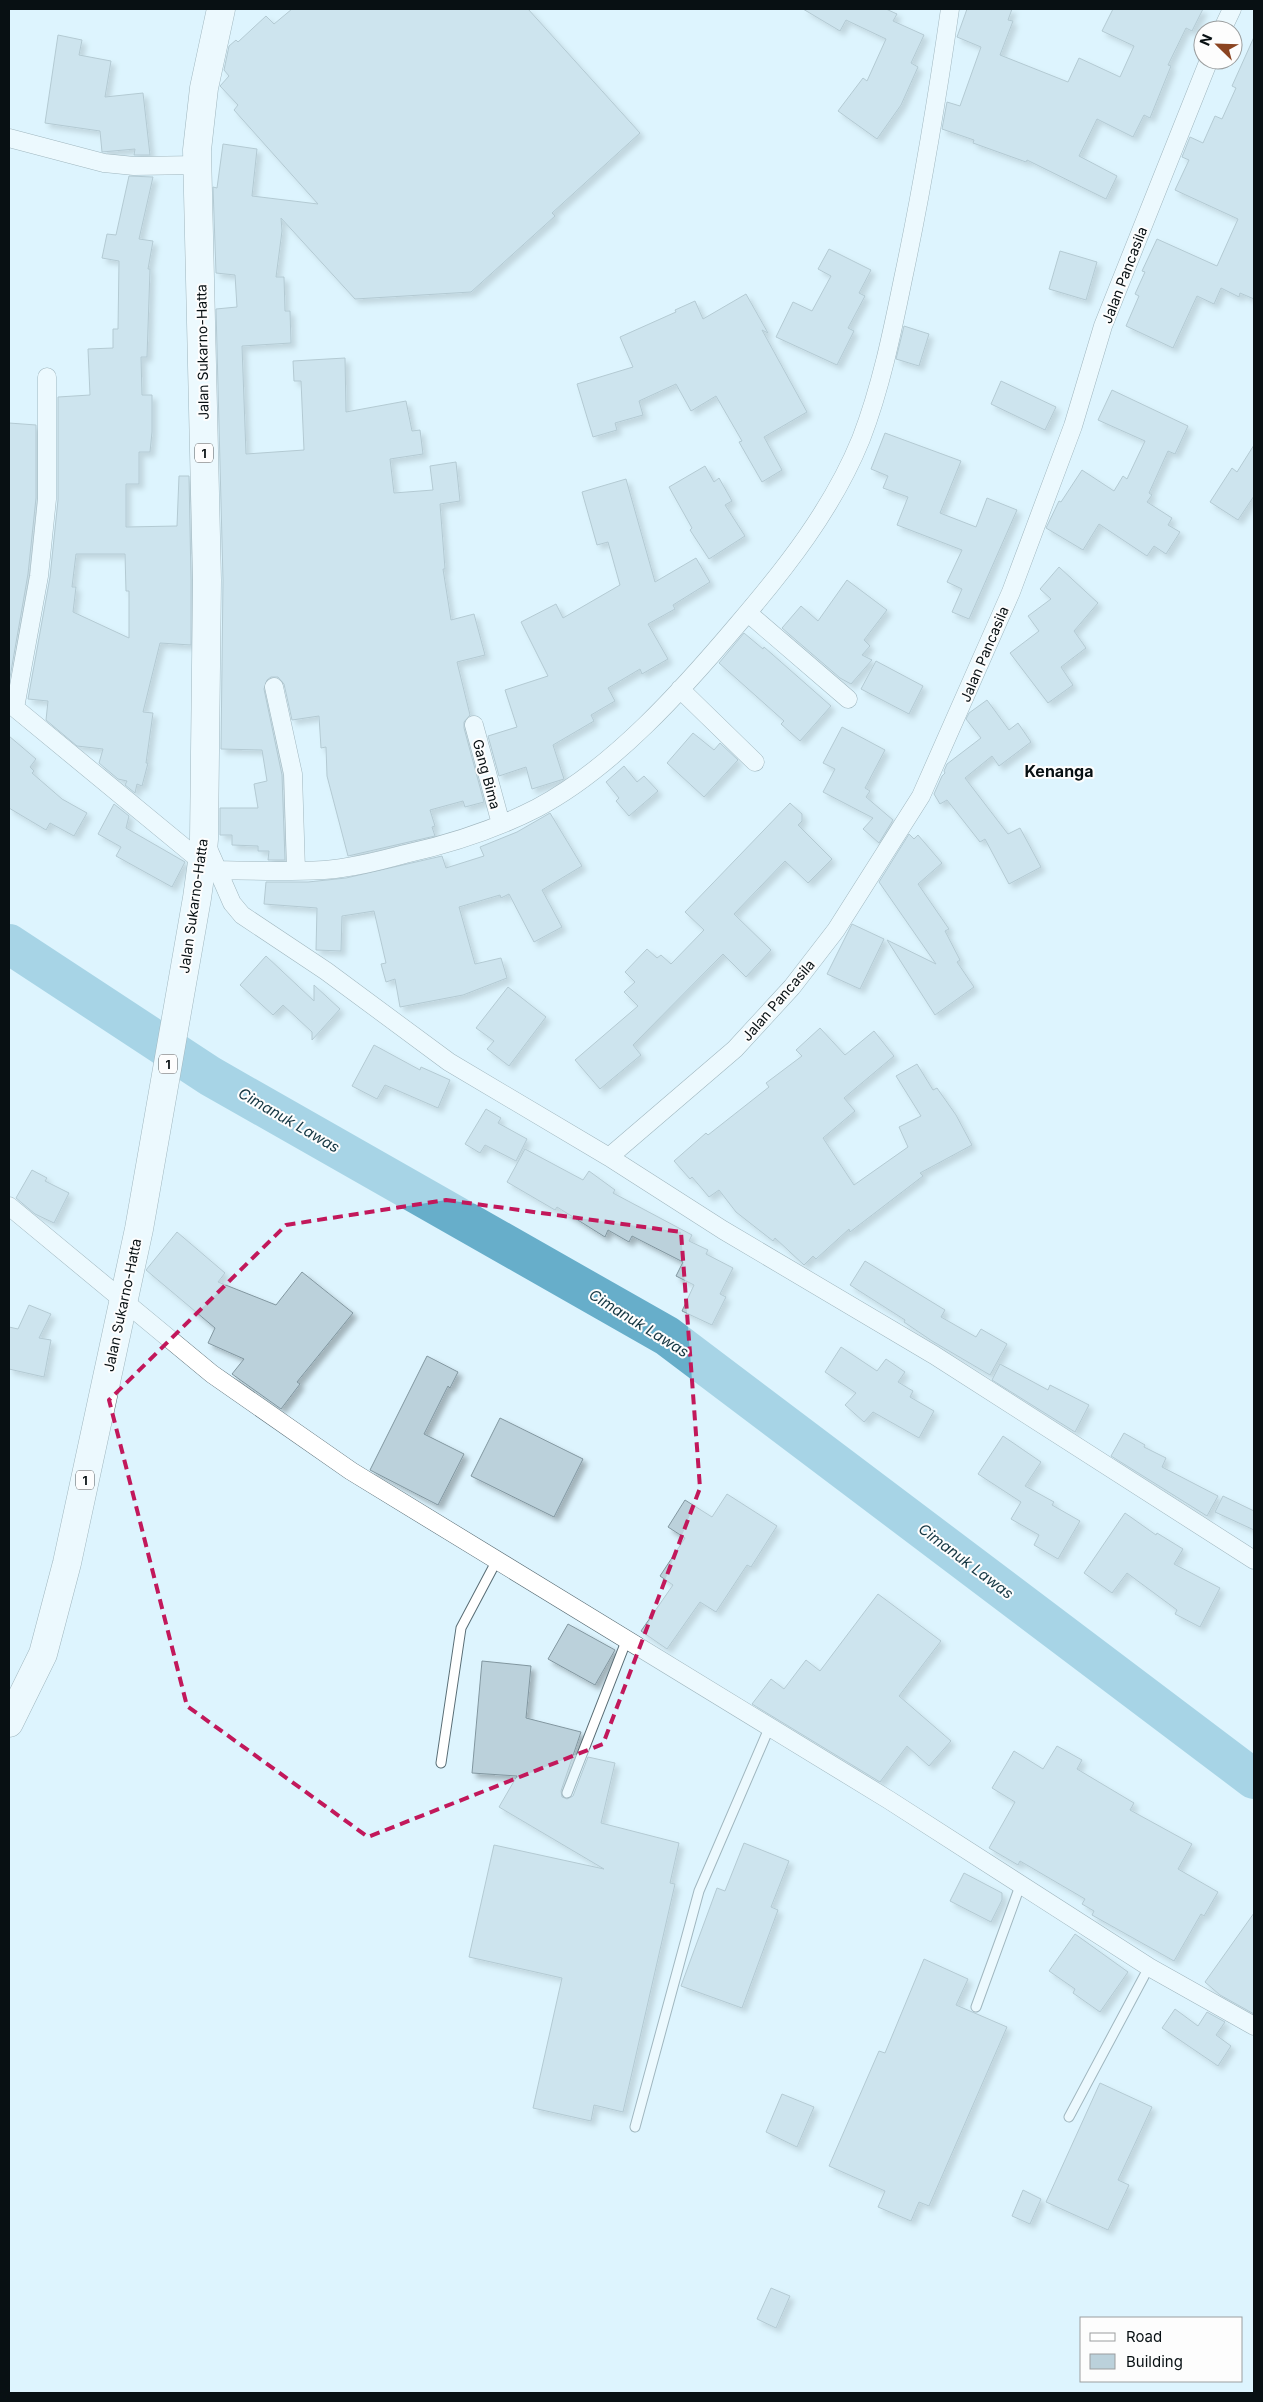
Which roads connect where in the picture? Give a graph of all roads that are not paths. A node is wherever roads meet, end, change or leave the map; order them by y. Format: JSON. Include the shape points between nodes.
{"nodes":[{"id":1,"x":221,"y":9,"type":"edge"},
{"id":2,"x":950,"y":9,"type":"edge"},
{"id":3,"x":1205,"y":70,"type":"edge"},
{"id":4,"x":9,"y":138,"type":"edge"},
{"id":5,"x":198,"y":165,"type":"junction"},
{"id":6,"x":47,"y":377,"type":"dead end"},
{"id":7,"x":748,"y":613,"type":"junction"},
{"id":8,"x":274,"y":688,"type":"dead end"},
{"id":9,"x":680,"y":689,"type":"junction"},
{"id":10,"x":848,"y":699,"type":"dead end"},
{"id":11,"x":12,"y":705,"type":"edge"},
{"id":12,"x":474,"y":725,"type":"dead end"},
{"id":13,"x":755,"y":762,"type":"dead end"},
{"id":14,"x":501,"y":824,"type":"junction"},
{"id":15,"x":207,"y":857,"type":"junction"},
{"id":16,"x":296,"y":870,"type":"junction"},
{"id":17,"x":609,"y":1158,"type":"junction"},
{"id":18,"x":9,"y":1206,"type":"edge"},
{"id":19,"x":124,"y":1301,"type":"junction"},
{"id":20,"x":497,"y":1560,"type":"junction"},
{"id":21,"x":1254,"y":1560,"type":"edge"},
{"id":22,"x":627,"y":1639,"type":"junction"},
{"id":23,"x":9,"y":1723,"type":"edge"},
{"id":24,"x":770,"y":1725,"type":"junction"},
{"id":25,"x":440,"y":1764,"type":"dead end"},
{"id":26,"x":567,"y":1793,"type":"dead end"},
{"id":27,"x":1020,"y":1886,"type":"junction"},
{"id":28,"x":1149,"y":1967,"type":"junction"},
{"id":29,"x":976,"y":2007,"type":"dead end"},
{"id":30,"x":1254,"y":2026,"type":"edge"},
{"id":31,"x":1070,"y":2117,"type":"dead end"},
{"id":32,"x":635,"y":2127,"type":"dead end"}],
"edges":[{"from":1,"to":5,"type":"highway","name":"Jalan Sukarno-Hatta","number":"1","via":[[204,88]]},
{"from":2,"to":7,"type":"street","via":[[910,244],[890,340],[861,440],[835,492],[787,566]]},
{"from":3,"to":17,"type":"street","name":"Jalan Pancasila","via":[[1104,326],[1073,426],[1011,592],[921,796],[836,930],[792,987],[735,1048]]},
{"from":4,"to":5,"type":"street","via":[[104,163]]},
{"from":5,"to":15,"type":"highway","name":"Jalan Sukarno-Hatta","number":"1","via":[[206,580]]},
{"from":6,"to":11,"type":"street","via":[[47,499],[41,557]]},
{"from":7,"to":9,"type":"street"},
{"from":7,"to":10,"type":"street"},
{"from":8,"to":16,"type":"street","via":[[293,774]]},
{"from":9,"to":13,"type":"street"},
{"from":9,"to":14,"type":"street","via":[[643,729],[567,789]]},
{"from":11,"to":15,"type":"street"},
{"from":12,"to":14,"type":"street","name":"Gang Bima"},
{"from":14,"to":16,"type":"street","via":[[424,850],[353,866]]},
{"from":15,"to":16,"type":"street"},
{"from":15,"to":17,"type":"street","via":[[242,915],[326,971],[449,1062]]},
{"from":15,"to":19,"type":"highway","name":"Jalan Sukarno-Hatta","number":"1"},
{"from":17,"to":21,"type":"street","via":[[934,1355]]},
{"from":18,"to":19,"type":"street"},
{"from":19,"to":20,"type":"street","via":[[212,1374],[351,1471]]},
{"from":19,"to":23,"type":"highway","name":"Jalan Sukarno-Hatta","number":"1","via":[[67,1563],[43,1654]]},
{"from":20,"to":22,"type":"street"},
{"from":20,"to":25,"type":"lane","via":[[462,1628]]},
{"from":22,"to":24,"type":"street"},
{"from":22,"to":26,"type":"lane"},
{"from":24,"to":27,"type":"street"},
{"from":24,"to":32,"type":"lane","via":[[699,1891]]},
{"from":27,"to":28,"type":"street"},
{"from":27,"to":29,"type":"lane"},
{"from":28,"to":30,"type":"street"},
{"from":28,"to":31,"type":"lane"}]}
